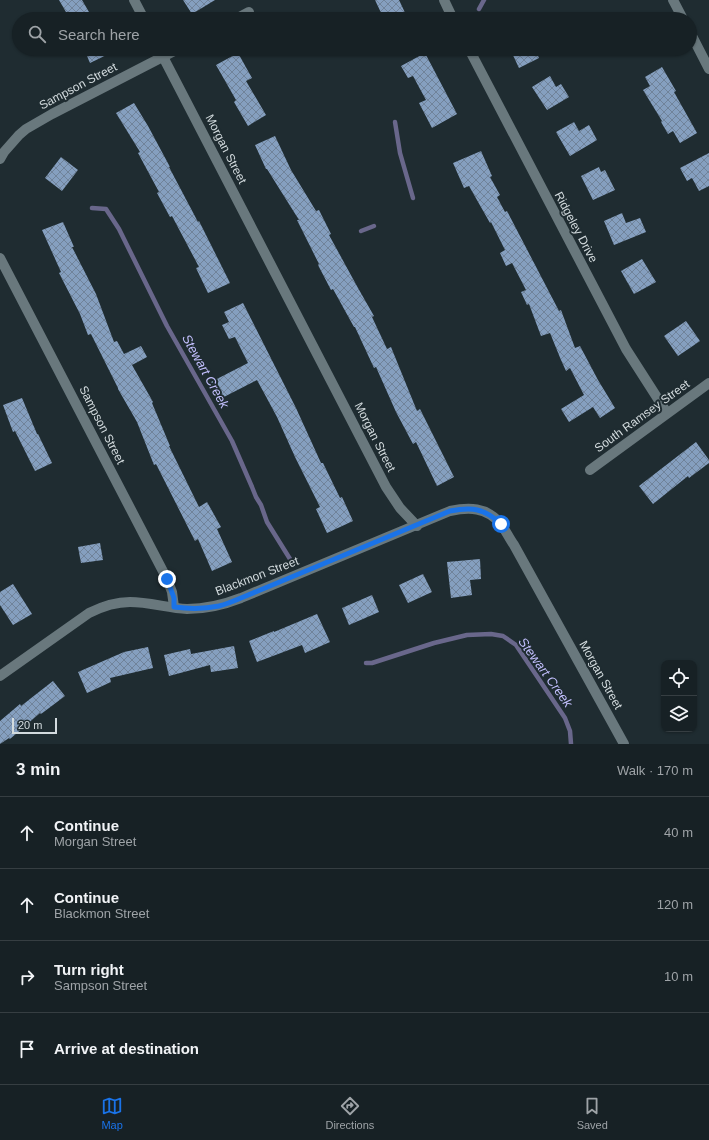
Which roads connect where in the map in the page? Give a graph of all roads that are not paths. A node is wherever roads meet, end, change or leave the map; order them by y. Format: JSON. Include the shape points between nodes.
{"nodes":[{"id":1,"x":134,"y":0,"type":"edge"},
{"id":2,"x":444,"y":0,"type":"edge"},
{"id":3,"x":673,"y":0,"type":"edge"},
{"id":4,"x":140,"y":12,"type":"edge"},
{"id":5,"x":450,"y":12,"type":"edge"},
{"id":6,"x":679,"y":12,"type":"edge"},
{"id":7,"x":697,"y":46,"type":"edge"},
{"id":8,"x":156,"y":56,"type":"edge"},
{"id":9,"x":163,"y":56,"type":"edge"},
{"id":10,"x":473,"y":56,"type":"edge"},
{"id":11,"x":709,"y":69,"type":"edge"},
{"id":12,"x":0,"y":159,"type":"edge"},
{"id":13,"x":0,"y":258,"type":"edge"},
{"id":14,"x":709,"y":383,"type":"edge"},
{"id":15,"x":667,"y":413,"type":"junction"},
{"id":16,"x":590,"y":470,"type":"dead end"},
{"id":17,"x":417,"y":526,"type":"junction"},
{"id":18,"x":174,"y":607,"type":"junction"},
{"id":19,"x":0,"y":676,"type":"edge"},
{"id":20,"x":624,"y":744,"type":"edge"}],
"edges":[{"from":1,"to":4,"type":"street"},
{"from":2,"to":5,"type":"street"},
{"from":3,"to":6,"type":"street"},
{"from":7,"to":11,"type":"street"},
{"from":8,"to":12,"type":"street","name":"Sampson Street","via":[[26,129]]},
{"from":9,"to":17,"type":"street","name":"Morgan Street","via":[[386,488]]},
{"from":10,"to":15,"type":"street","name":"Ridgeley Drive","via":[[626,349]]},
{"from":13,"to":18,"type":"street","name":"Sampson Street","via":[[167,579],[174,598]]},
{"from":14,"to":15,"type":"street","name":"South Ramsey Street"},
{"from":15,"to":16,"type":"street","name":"South Ramsey Street"},
{"from":17,"to":18,"type":"street","name":"Blackmon Street","via":[[220,606],[187,609]]},
{"from":17,"to":20,"type":"street","name":"Morgan Street","via":[[450,511],[464,508],[484,512],[501,524]]},
{"from":18,"to":19,"type":"street","name":"Blackmon Street","via":[[130,602],[97,609]]}]}
